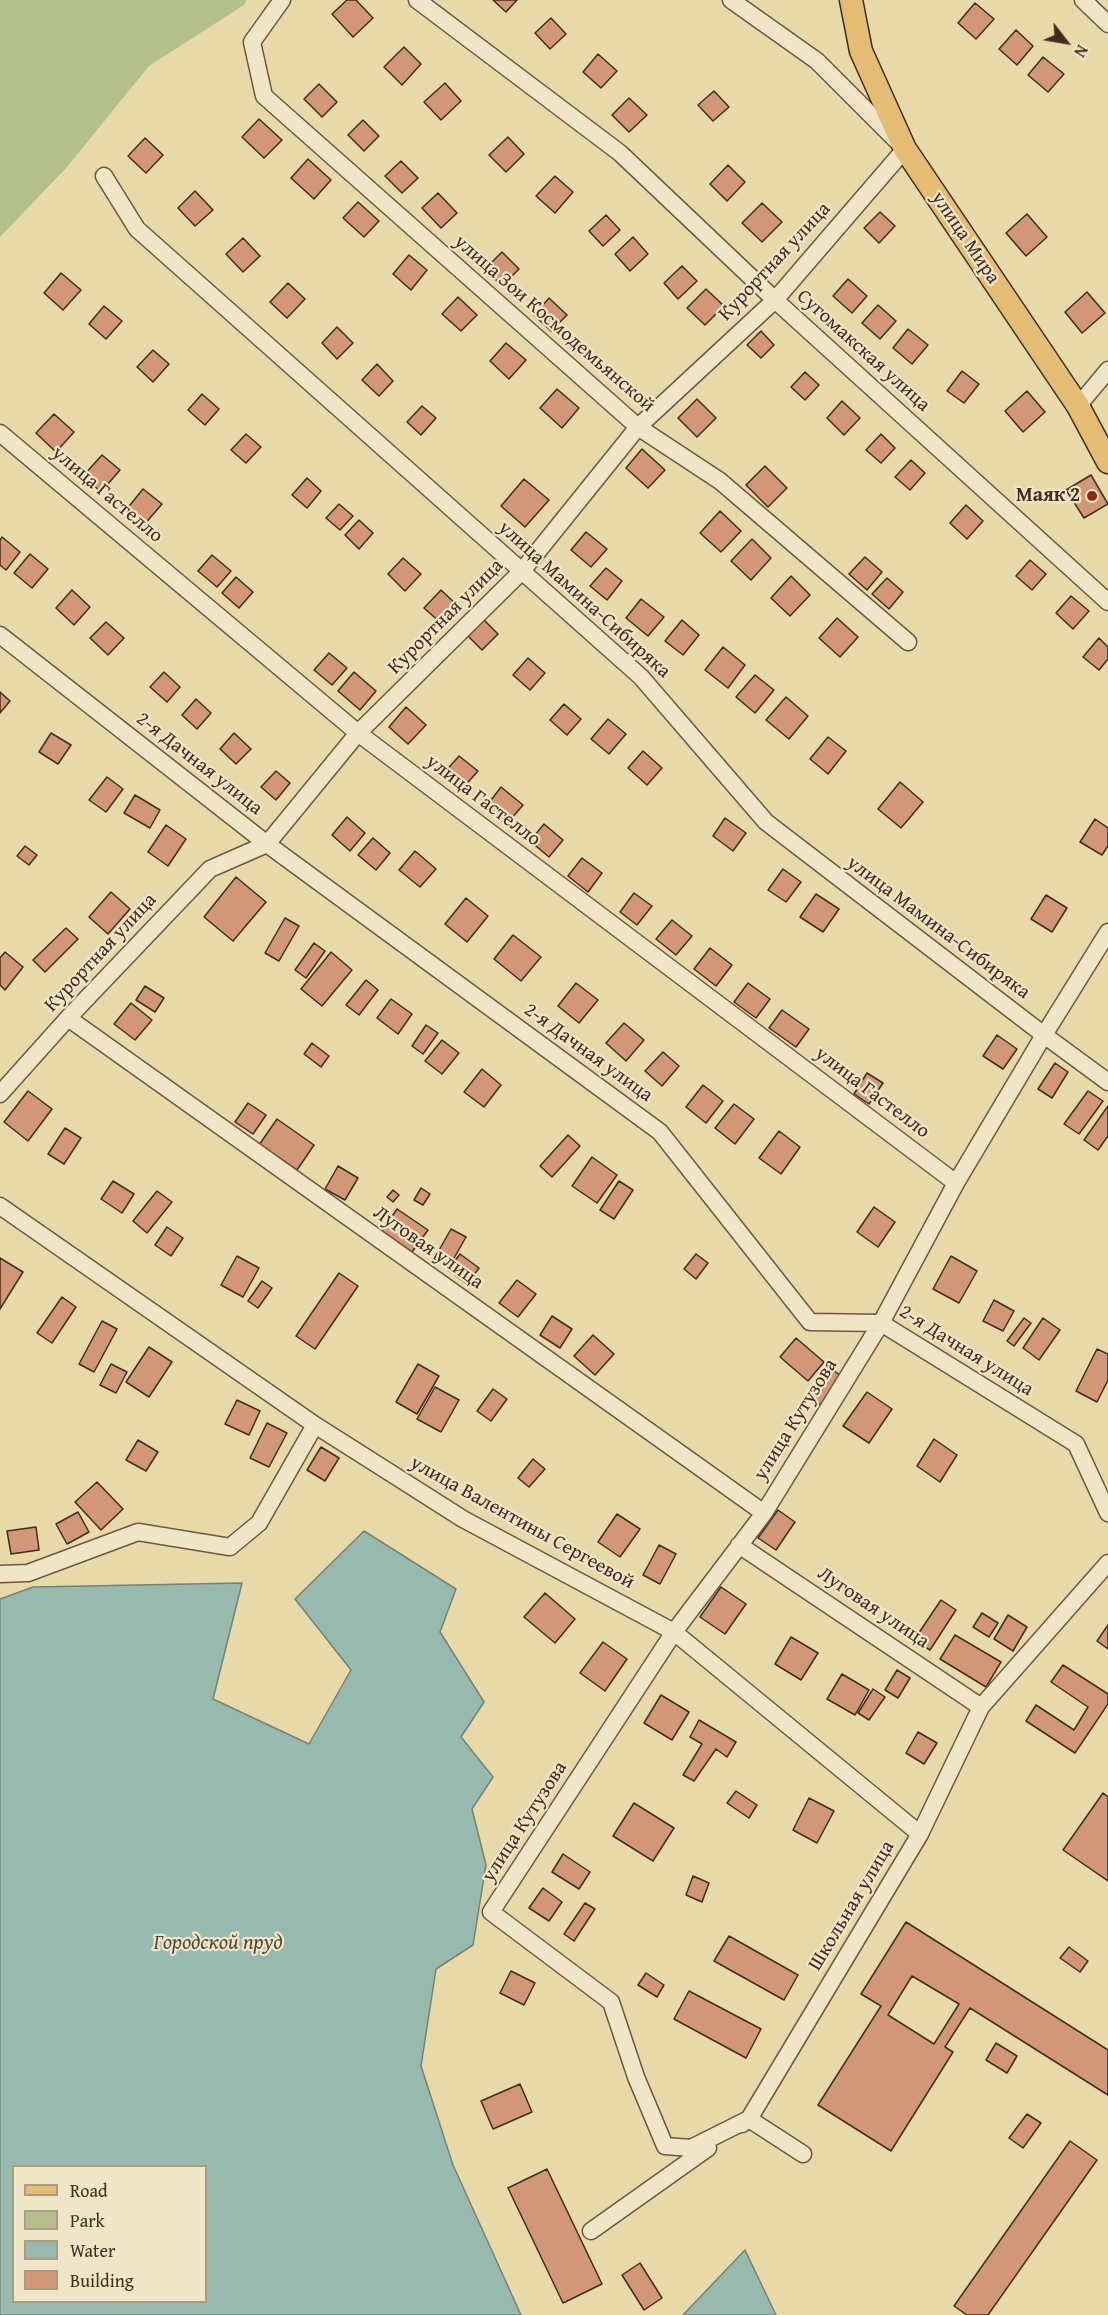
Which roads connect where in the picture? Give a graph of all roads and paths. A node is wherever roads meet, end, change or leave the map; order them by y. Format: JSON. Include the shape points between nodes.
{"nodes":[{"id":1,"x":282,"y":0,"type":"edge"},
{"id":2,"x":417,"y":0,"type":"edge"},
{"id":3,"x":731,"y":0,"type":"edge"},
{"id":4,"x":851,"y":0,"type":"edge"},
{"id":5,"x":1083,"y":0,"type":"edge"},
{"id":6,"x":1108,"y":24,"type":"edge"},
{"id":7,"x":905,"y":149,"type":"junction"},
{"id":8,"x":104,"y":176,"type":"dead end"},
{"id":9,"x":775,"y":300,"type":"junction"},
{"id":10,"x":1108,"y":370,"type":"edge"},
{"id":11,"x":1078,"y":406,"type":"junction"},
{"id":12,"x":638,"y":427,"type":"junction"},
{"id":13,"x":0,"y":433,"type":"edge"},
{"id":14,"x":1108,"y":462,"type":"edge"},
{"id":15,"x":522,"y":571,"type":"junction"},
{"id":16,"x":1108,"y":602,"type":"edge"},
{"id":17,"x":0,"y":634,"type":"edge"},
{"id":18,"x":908,"y":642,"type":"dead end"},
{"id":19,"x":358,"y":733,"type":"junction"},
{"id":20,"x":267,"y":844,"type":"junction"},
{"id":21,"x":1108,"y":932,"type":"edge"},
{"id":22,"x":68,"y":1018,"type":"junction"},
{"id":23,"x":1044,"y":1035,"type":"junction"},
{"id":24,"x":1108,"y":1082,"type":"edge"},
{"id":25,"x":0,"y":1094,"type":"edge"},
{"id":26,"x":956,"y":1184,"type":"junction"},
{"id":27,"x":0,"y":1206,"type":"edge"},
{"id":28,"x":882,"y":1323,"type":"junction"},
{"id":29,"x":315,"y":1425,"type":"junction"},
{"id":30,"x":764,"y":1513,"type":"junction"},
{"id":31,"x":1108,"y":1513,"type":"edge"},
{"id":32,"x":740,"y":1545,"type":"junction"},
{"id":33,"x":1108,"y":1563,"type":"edge"},
{"id":34,"x":0,"y":1574,"type":"edge"},
{"id":35,"x":674,"y":1632,"type":"junction"},
{"id":36,"x":981,"y":1707,"type":"junction"},
{"id":37,"x":920,"y":1834,"type":"junction"},
{"id":38,"x":749,"y":2119,"type":"junction"},
{"id":39,"x":803,"y":2154,"type":"dead end"},
{"id":40,"x":591,"y":2231,"type":"dead end"}],
"edges":[{"from":1,"to":12,"type":"street","name":"улица Зои Космодемьянской","via":[[252,42],[264,96]]},
{"from":2,"to":9,"type":"street","name":"Сугомакская улица","via":[[620,153]]},
{"from":3,"to":7,"type":"street","via":[[817,61]]},
{"from":4,"to":7,"type":"main road","name":"улица Мира","via":[[861,51]]},
{"from":5,"to":6,"type":"street"},
{"from":7,"to":9,"type":"street","name":"Курортная улица"},
{"from":7,"to":11,"type":"main road","name":"улица Мира"},
{"from":8,"to":15,"type":"street","name":"улица Мамина-Сибиряка","via":[[137,229]]},
{"from":9,"to":12,"type":"street","name":"Курортная улица"},
{"from":9,"to":16,"type":"street","name":"Сугомакская улица"},
{"from":10,"to":11,"type":"street"},
{"from":11,"to":14,"type":"main road","name":"улица Мира"},
{"from":12,"to":15,"type":"street","name":"Курортная улица"},
{"from":12,"to":18,"type":"street","name":"улица Зои Космодемьянской","via":[[720,481]]},
{"from":13,"to":19,"type":"street","name":"улица Гастелло"},
{"from":15,"to":19,"type":"street","name":"Курортная улица"},
{"from":15,"to":23,"type":"street","name":"улица Мамина-Сибиряка","via":[[641,677],[766,822]]},
{"from":17,"to":20,"type":"street","name":"2-я Дачная улица"},
{"from":19,"to":20,"type":"street","name":"Курортная улица"},
{"from":19,"to":26,"type":"street","name":"улица Гастелло"},
{"from":20,"to":22,"type":"street","name":"Курортная улица","via":[[210,870]]},
{"from":20,"to":28,"type":"street","name":"2-я Дачная улица","via":[[660,1132],[810,1322]]},
{"from":21,"to":23,"type":"street","name":"улица Кутузова"},
{"from":22,"to":25,"type":"street","name":"Курортная улица"},
{"from":22,"to":30,"type":"street","name":"Луговая улица"},
{"from":23,"to":24,"type":"street","name":"улица Мамина-Сибиряка"},
{"from":23,"to":26,"type":"street","name":"улица Кутузова"},
{"from":26,"to":28,"type":"street","name":"улица Кутузова"},
{"from":27,"to":29,"type":"street","name":"улица Валентины Сергеевой"},
{"from":28,"to":30,"type":"street","name":"улица Кутузова"},
{"from":28,"to":31,"type":"street","name":"2-я Дачная улица","via":[[1076,1444]]},
{"from":29,"to":34,"type":"street","via":[[259,1523],[230,1547],[138,1532],[28,1573]]},
{"from":29,"to":35,"type":"street","name":"улица Валентины Сергеевой","via":[[463,1519]]},
{"from":30,"to":32,"type":"street","name":"улица Кутузова"},
{"from":32,"to":35,"type":"street","name":"улица Кутузова"},
{"from":32,"to":36,"type":"street","name":"Луговая улица"},
{"from":33,"to":36,"type":"street","name":"Школьная улица"},
{"from":35,"to":37,"type":"street","name":"улица Валентины Сергеевой"},
{"from":35,"to":38,"type":"street","name":"улица Кутузова","via":[[491,1912],[611,2002],[665,2146],[691,2148]]},
{"from":36,"to":37,"type":"street","name":"Школьная улица"},
{"from":37,"to":38,"type":"street","name":"Школьная улица"},
{"from":38,"to":39,"type":"street"},
{"from":38,"to":40,"type":"street","name":"Школьная улица"}]}
